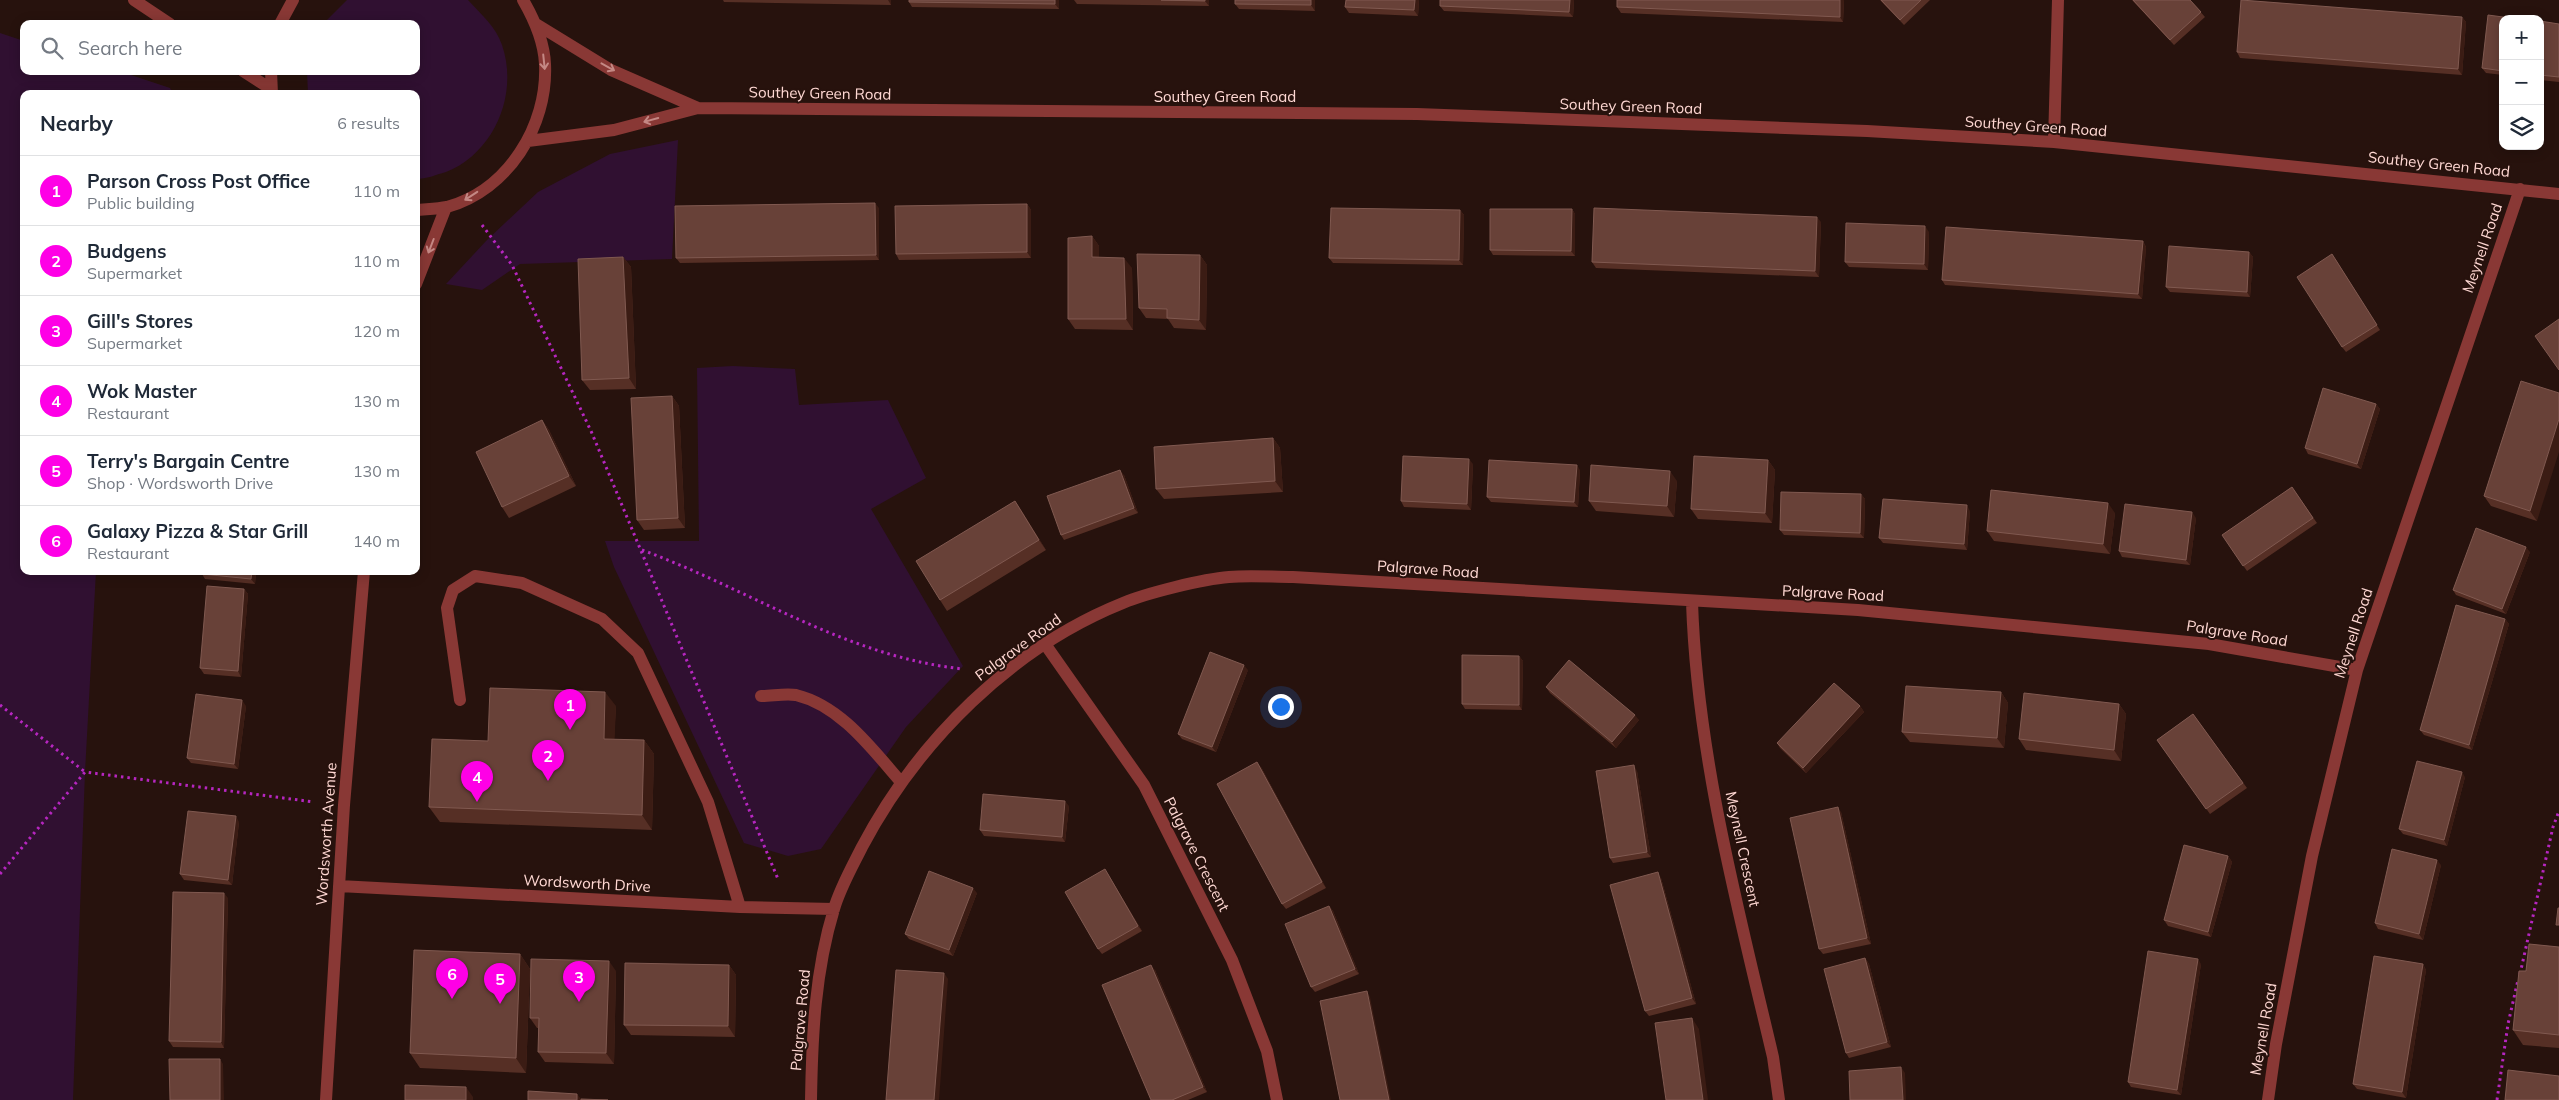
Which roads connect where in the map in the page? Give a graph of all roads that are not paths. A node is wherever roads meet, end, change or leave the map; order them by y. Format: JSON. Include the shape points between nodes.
{"nodes":[{"id":1,"x":134,"y":0,"type":"edge"},
{"id":2,"x":293,"y":0,"type":"edge"},
{"id":3,"x":522,"y":0,"type":"edge"},
{"id":4,"x":2058,"y":0,"type":"edge"},
{"id":5,"x":164,"y":20,"type":"edge"},
{"id":6,"x":282,"y":20,"type":"edge"},
{"id":7,"x":536,"y":24,"type":"junction"},
{"id":8,"x":249,"y":75,"type":"edge"},
{"id":9,"x":271,"y":75,"type":"edge"},
{"id":10,"x":270,"y":90,"type":"edge"},
{"id":11,"x":271,"y":90,"type":"edge"},
{"id":12,"x":698,"y":108,"type":"junction"},
{"id":13,"x":528,"y":141,"type":"junction"},
{"id":14,"x":2054,"y":142,"type":"junction"},
{"id":15,"x":2520,"y":189,"type":"junction"},
{"id":16,"x":2559,"y":194,"type":"edge"},
{"id":17,"x":446,"y":207,"type":"junction"},
{"id":18,"x":420,"y":210,"type":"edge"},
{"id":19,"x":420,"y":274,"type":"edge"},
{"id":20,"x":364,"y":575,"type":"edge"},
{"id":21,"x":1692,"y":602,"type":"junction"},
{"id":22,"x":1045,"y":644,"type":"junction"},
{"id":23,"x":2356,"y":670,"type":"junction"},
{"id":24,"x":761,"y":696,"type":"dead end"},
{"id":25,"x":460,"y":700,"type":"dead end"},
{"id":26,"x":902,"y":782,"type":"junction"},
{"id":27,"x":339,"y":886,"type":"junction"},
{"id":28,"x":740,"y":907,"type":"junction"},
{"id":29,"x":834,"y":909,"type":"junction"},
{"id":30,"x":326,"y":1100,"type":"edge"},
{"id":31,"x":810,"y":1100,"type":"edge"},
{"id":32,"x":1277,"y":1100,"type":"edge"},
{"id":33,"x":1779,"y":1100,"type":"edge"},
{"id":34,"x":2268,"y":1100,"type":"edge"}],
"edges":[{"from":1,"to":5,"type":"street"},
{"from":2,"to":6,"type":"street"},
{"from":3,"to":7,"type":"street"},
{"from":4,"to":14,"type":"street"},
{"from":7,"to":12,"type":"street","name":"Southey Green Road","one_way":true,"via":[[611,70]]},
{"from":7,"to":13,"type":"street","one_way":true,"via":[[545,63],[543,104]]},
{"from":8,"to":10,"type":"street"},
{"from":9,"to":11,"type":"street"},
{"from":12,"to":13,"type":"street","name":"Southey Green Road","one_way":true,"via":[[614,130]]},
{"from":12,"to":14,"type":"street","name":"Southey Green Road","via":[[1417,114],[1867,131]]},
{"from":13,"to":17,"type":"street","one_way":true,"via":[[501,176],[464,200]]},
{"from":14,"to":15,"type":"street","name":"Southey Green Road"},
{"from":15,"to":16,"type":"street","name":"Southey Green Road"},
{"from":15,"to":23,"type":"street","name":"Meynell Road"},
{"from":17,"to":18,"type":"street"},
{"from":17,"to":19,"type":"street","one_way":true},
{"from":20,"to":27,"type":"street","name":"Wordsworth Avenue"},
{"from":21,"to":22,"type":"street","name":"Palgrave Road","via":[[1293,577],[1228,577],[1125,602],[1082,621]]},
{"from":21,"to":23,"type":"street","name":"Palgrave Road","via":[[1858,610],[2097,631],[2209,644]]},
{"from":21,"to":33,"type":"street","name":"Meynell Crescent","via":[[1694,659],[1709,763],[1773,1057]]},
{"from":22,"to":26,"type":"street","name":"Palgrave Road","via":[[1005,673],[934,741]]},
{"from":22,"to":32,"type":"street","name":"Palgrave Crescent","via":[[1144,785],[1232,960],[1266,1051]]},
{"from":23,"to":34,"type":"street","name":"Meynell Road","via":[[2312,856]]},
{"from":24,"to":26,"type":"street","via":[[795,695],[828,710],[852,728]]},
{"from":25,"to":28,"type":"street","via":[[447,608],[453,590],[475,576],[522,583],[602,619],[638,653],[708,802]]},
{"from":26,"to":29,"type":"street","name":"Palgrave Road","via":[[848,873]]},
{"from":27,"to":28,"type":"street","name":"Wordsworth Drive"},
{"from":27,"to":30,"type":"street","name":"Wordsworth Avenue"},
{"from":28,"to":29,"type":"street","name":"Wordsworth Drive"},
{"from":29,"to":31,"type":"street","name":"Palgrave Road","via":[[818,980]]}]}
